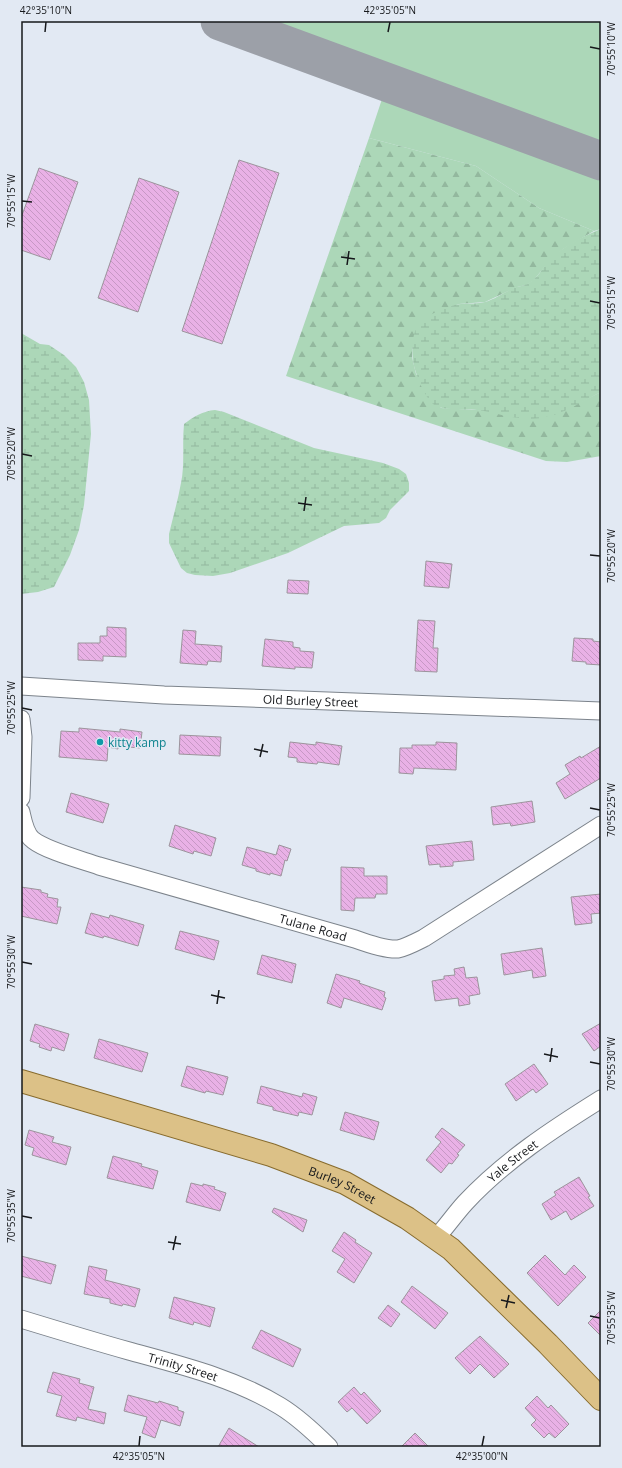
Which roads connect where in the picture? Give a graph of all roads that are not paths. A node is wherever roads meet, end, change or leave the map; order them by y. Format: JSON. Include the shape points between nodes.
{"nodes":[{"id":1,"x":21,"y":686,"type":"edge"},
{"id":2,"x":601,"y":711,"type":"edge"},
{"id":3,"x":21,"y":719,"type":"edge"},
{"id":4,"x":21,"y":798,"type":"edge"},
{"id":5,"x":21,"y":812,"type":"edge"},
{"id":6,"x":601,"y":825,"type":"edge"},
{"id":7,"x":21,"y":1081,"type":"edge"},
{"id":8,"x":601,"y":1099,"type":"edge"},
{"id":9,"x":436,"y":1238,"type":"junction"},
{"id":10,"x":21,"y":1319,"type":"edge"},
{"id":11,"x":601,"y":1399,"type":"edge"},
{"id":12,"x":329,"y":1447,"type":"edge"}],
"edges":[{"from":1,"to":2,"type":"street","name":"Old Burley Street","via":[[164,695]]},
{"from":3,"to":4,"type":"street"},
{"from":5,"to":6,"type":"street","name":"Tulane Road","via":[[24,826],[32,840],[64,854],[382,947],[397,949],[424,938]]},
{"from":7,"to":9,"type":"main road","name":"Burley Street","via":[[271,1155],[345,1183],[408,1218]]},
{"from":8,"to":9,"type":"street","name":"Yale Street","via":[[507,1164],[465,1203]]},
{"from":9,"to":11,"type":"main road","name":"Burley Street","via":[[486,1282]]},
{"from":10,"to":12,"type":"street","name":"Trinity Street","via":[[177,1364],[249,1390],[280,1407]]}]}
